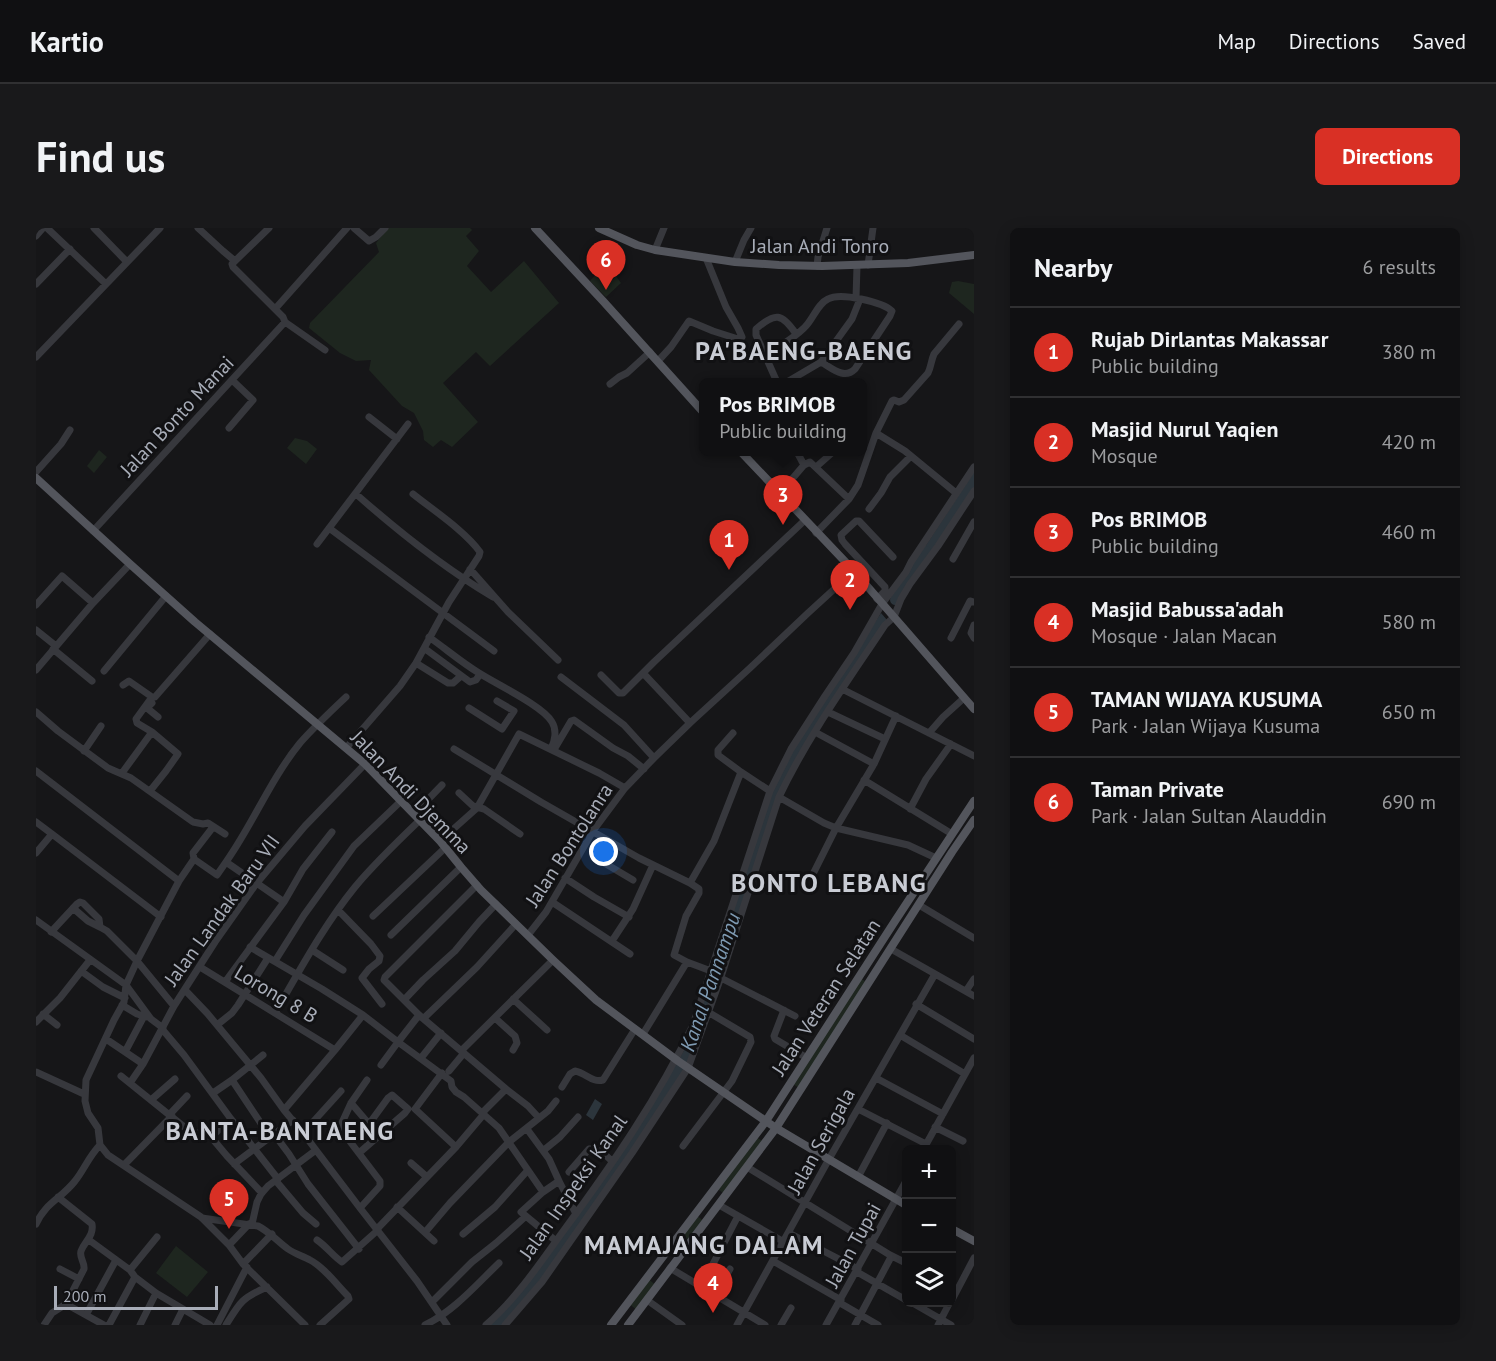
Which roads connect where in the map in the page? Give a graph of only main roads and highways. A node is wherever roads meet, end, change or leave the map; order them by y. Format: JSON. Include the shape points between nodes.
{"nodes":[{"id":1,"x":535,"y":228,"type":"edge"},
{"id":2,"x":599,"y":228,"type":"edge"},
{"id":3,"x":974,"y":255,"type":"edge"},
{"id":4,"x":699,"y":407,"type":"edge"},
{"id":5,"x":745,"y":456,"type":"edge"},
{"id":6,"x":36,"y":478,"type":"edge"},
{"id":7,"x":974,"y":709,"type":"edge"},
{"id":8,"x":974,"y":801,"type":"edge"},
{"id":9,"x":974,"y":820,"type":"edge"},
{"id":10,"x":863,"y":971,"type":"junction"},
{"id":11,"x":873,"y":977,"type":"junction"},
{"id":12,"x":766,"y":1121,"type":"junction"},
{"id":13,"x":776,"y":1128,"type":"junction"},
{"id":14,"x":902,"y":1203,"type":"edge"},
{"id":15,"x":698,"y":1212,"type":"junction"},
{"id":16,"x":707,"y":1220,"type":"junction"},
{"id":17,"x":956,"y":1232,"type":"edge"},
{"id":18,"x":974,"y":1241,"type":"edge"},
{"id":19,"x":624,"y":1308,"type":"junction"},
{"id":20,"x":635,"y":1316,"type":"junction"},
{"id":21,"x":611,"y":1325,"type":"edge"},
{"id":22,"x":628,"y":1325,"type":"edge"}],
"edges":[{"from":1,"to":4,"type":"main road"},
{"from":2,"to":3,"type":"main road","name":"Jalan Andi Tonro","via":[[655,250],[735,262],[857,266]]},
{"from":5,"to":7,"type":"main road","via":[[854,572]]},
{"from":6,"to":12,"type":"main road","name":"Jalan Andi Djemma","via":[[166,596],[365,764],[477,885],[596,1000]]},
{"from":8,"to":10,"type":"main road","name":"Jalan Veteran Selatan"},
{"from":9,"to":11,"type":"main road","name":"Jalan Veteran Selatan"},
{"from":10,"to":11,"type":"main road"},
{"from":10,"to":12,"type":"main road","name":"Jalan Veteran Selatan"},
{"from":11,"to":13,"type":"main road","name":"Jalan Veteran Selatan"},
{"from":12,"to":13,"type":"main road"},
{"from":12,"to":15,"type":"main road","name":"Jalan Veteran Selatan"},
{"from":13,"to":14,"type":"main road"},
{"from":13,"to":16,"type":"main road","name":"Jalan Veteran Selatan"},
{"from":15,"to":16,"type":"main road"},
{"from":15,"to":19,"type":"main road","name":"Jalan Veteran Selatan"},
{"from":16,"to":20,"type":"main road","name":"Jalan Veteran Selatan"},
{"from":17,"to":18,"type":"main road"},
{"from":19,"to":20,"type":"main road"},
{"from":19,"to":21,"type":"main road","name":"Jalan Veteran Selatan"},
{"from":20,"to":22,"type":"main road","name":"Jalan Veteran Selatan"}]}
